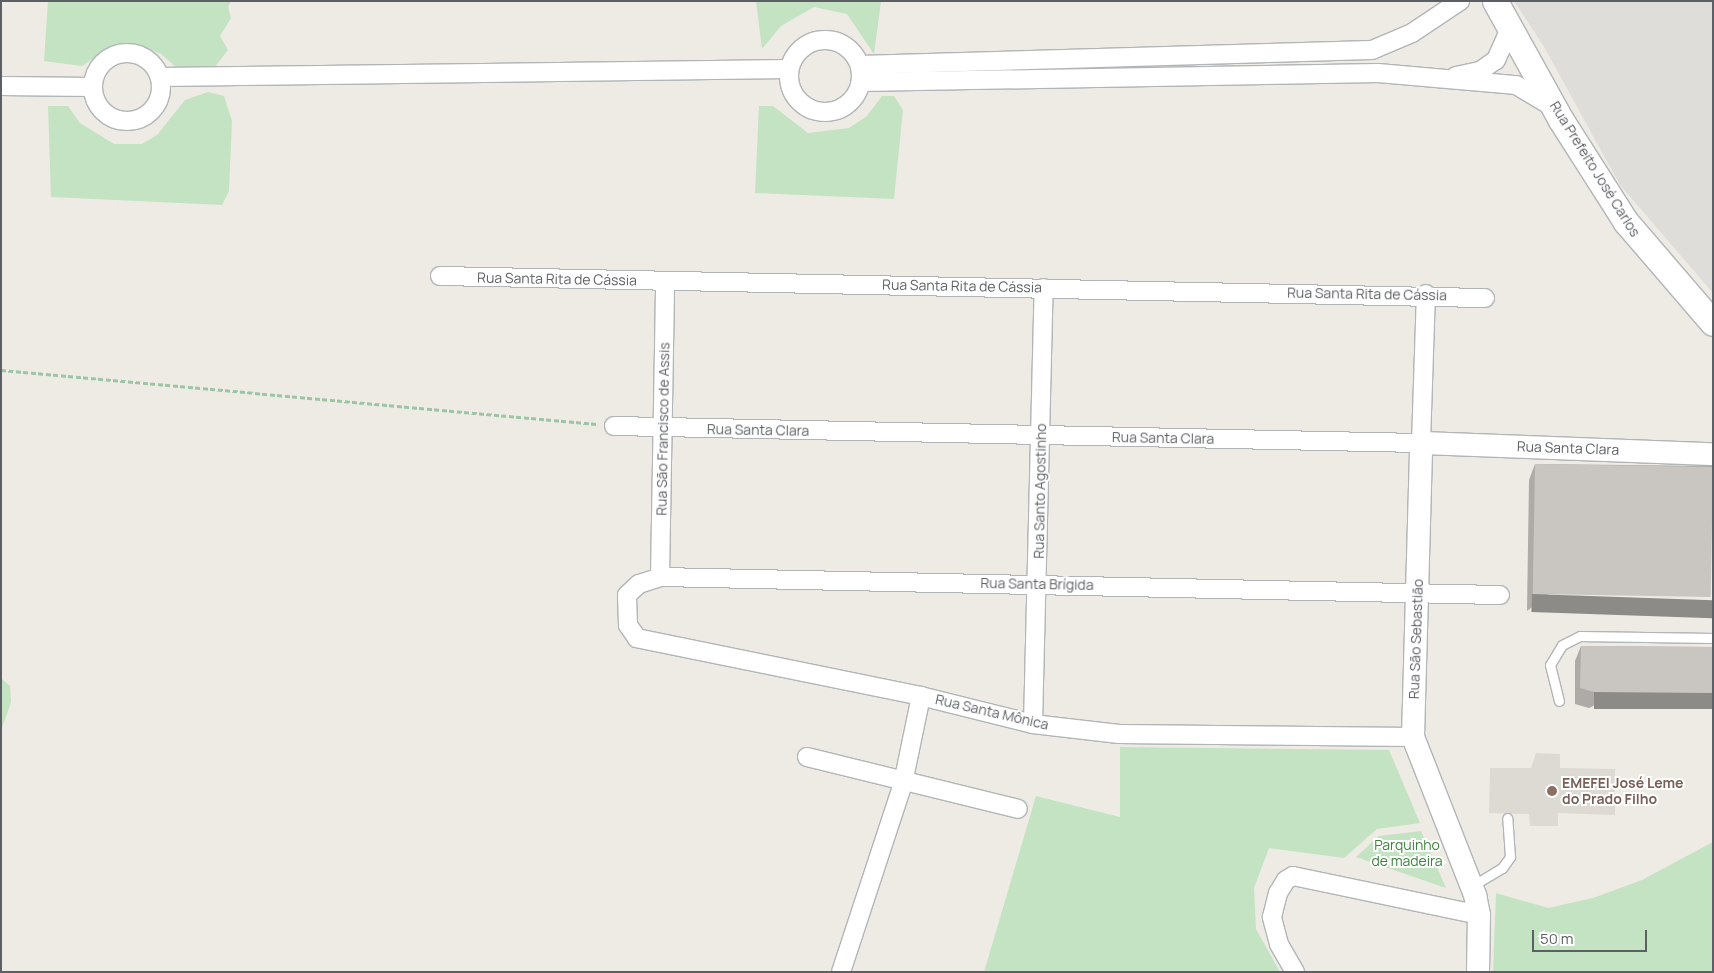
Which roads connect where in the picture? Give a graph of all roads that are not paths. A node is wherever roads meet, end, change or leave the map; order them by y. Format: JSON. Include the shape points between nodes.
{"nodes":[{"id":1,"x":1460,"y":1,"type":"edge"},
{"id":2,"x":1495,"y":1,"type":"edge"},
{"id":3,"x":1511,"y":27,"type":"junction"},
{"id":4,"x":789,"y":69,"type":"junction"},
{"id":5,"x":860,"y":73,"type":"junction"},
{"id":6,"x":160,"y":77,"type":"junction"},
{"id":7,"x":1444,"y":79,"type":"junction"},
{"id":8,"x":1,"y":86,"type":"edge"},
{"id":9,"x":92,"y":87,"type":"junction"},
{"id":10,"x":1556,"y":109,"type":"junction"},
{"id":11,"x":440,"y":276,"type":"dead end"},
{"id":12,"x":665,"y":281,"type":"junction"},
{"id":13,"x":1044,"y":288,"type":"junction"},
{"id":14,"x":1426,"y":294,"type":"junction"},
{"id":15,"x":1485,"y":298,"type":"dead end"},
{"id":16,"x":1708,"y":312,"type":"edge"},
{"id":17,"x":614,"y":426,"type":"road end"},
{"id":18,"x":663,"y":428,"type":"junction"},
{"id":19,"x":1041,"y":435,"type":"junction"},
{"id":20,"x":1421,"y":443,"type":"junction"},
{"id":21,"x":1713,"y":454,"type":"edge"},
{"id":22,"x":660,"y":577,"type":"junction"},
{"id":23,"x":1038,"y":584,"type":"junction"},
{"id":24,"x":1417,"y":591,"type":"junction"},
{"id":25,"x":1500,"y":595,"type":"dead end"},
{"id":26,"x":637,"y":638,"type":"joint"},
{"id":27,"x":1713,"y":638,"type":"edge"},
{"id":28,"x":921,"y":696,"type":"junction"},
{"id":29,"x":1559,"y":701,"type":"dead end"},
{"id":30,"x":1033,"y":724,"type":"junction"},
{"id":31,"x":1413,"y":737,"type":"junction"},
{"id":32,"x":807,"y":757,"type":"dead end"},
{"id":33,"x":904,"y":782,"type":"junction"},
{"id":34,"x":1018,"y":808,"type":"dead end"},
{"id":35,"x":1507,"y":818,"type":"dead end"},
{"id":36,"x":1472,"y":886,"type":"junction"},
{"id":37,"x":1479,"y":914,"type":"junction"},
{"id":38,"x":841,"y":972,"type":"edge"},
{"id":39,"x":1296,"y":972,"type":"edge"},
{"id":40,"x":1478,"y":972,"type":"edge"}],
"edges":[{"from":1,"to":5,"type":"street","via":[[1412,33],[1372,50]]},
{"from":2,"to":3,"type":"main road","name":"Rua Prefeito José Carlos"},
{"from":3,"to":7,"type":"street","via":[[1496,60],[1480,71]]},
{"from":3,"to":10,"type":"main road","name":"Rua Prefeito José Carlos"},
{"from":4,"to":5,"type":"street","via":[[801,48],[823,39],[846,46]]},
{"from":4,"to":5,"type":"street","via":[[790,86],[795,97],[815,110],[839,109],[857,94]]},
{"from":4,"to":6,"type":"street"},
{"from":5,"to":7,"type":"street","via":[[1378,73]]},
{"from":6,"to":9,"type":"street","via":[[153,64],[126,52],[112,56],[100,65]]},
{"from":6,"to":9,"type":"street","via":[[161,94],[157,105],[149,114],[128,122],[106,115],[98,107]]},
{"from":7,"to":10,"type":"street","via":[[1516,85]]},
{"from":8,"to":9,"type":"street"},
{"from":10,"to":16,"type":"main road","name":"Rua Prefeito José Carlos","via":[[1626,222]]},
{"from":11,"to":12,"type":"street","name":"Rua Santa Rita de Cássia"},
{"from":12,"to":13,"type":"street","name":"Rua Santa Rita de Cássia"},
{"from":12,"to":18,"type":"street","name":"Rua São Francisco de Assis"},
{"from":13,"to":14,"type":"street","name":"Rua Santa Rita de Cássia"},
{"from":13,"to":19,"type":"street","name":"Rua Santo Agostinho"},
{"from":14,"to":15,"type":"street","name":"Rua Santa Rita de Cássia"},
{"from":14,"to":20,"type":"street","name":"Rua São Sebastião"},
{"from":17,"to":18,"type":"street","name":"Rua Santa Clara"},
{"from":18,"to":19,"type":"street","name":"Rua Santa Clara"},
{"from":18,"to":22,"type":"street","name":"Rua São Francisco de Assis"},
{"from":19,"to":20,"type":"street","name":"Rua Santa Clara"},
{"from":19,"to":23,"type":"street","name":"Rua Santo Agostinho"},
{"from":20,"to":21,"type":"street","name":"Rua Santa Clara"},
{"from":20,"to":24,"type":"street","name":"Rua São Sebastião"},
{"from":22,"to":23,"type":"street","name":"Rua Santa Brígida"},
{"from":22,"to":26,"type":"street","name":"Rua Santa Brígida","via":[[638,584],[627,595],[628,625]]},
{"from":23,"to":24,"type":"street","name":"Rua Santa Brígida"},
{"from":23,"to":30,"type":"street","name":"Rua Santo Agostinho"},
{"from":24,"to":25,"type":"street","name":"Rua Santa Brígida"},
{"from":24,"to":31,"type":"street","name":"Rua São Sebastião"},
{"from":26,"to":28,"type":"street","name":"Rua Santa Mônica"},
{"from":27,"to":29,"type":"lane","via":[[1580,636],[1562,644],[1550,665]]},
{"from":28,"to":30,"type":"street","name":"Rua Santa Mônica"},
{"from":28,"to":33,"type":"street"},
{"from":30,"to":31,"type":"street","name":"Rua Santa Mônica","via":[[1119,734]]},
{"from":31,"to":36,"type":"street","name":"Rua São Sebastião"},
{"from":32,"to":33,"type":"street"},
{"from":33,"to":34,"type":"street"},
{"from":33,"to":38,"type":"street"},
{"from":35,"to":36,"type":"lane","via":[[1510,857],[1502,868]]},
{"from":36,"to":37,"type":"street","name":"Rua São Sebastião"},
{"from":37,"to":39,"type":"street","via":[[1293,876],[1282,886],[1272,917],[1279,944]]},
{"from":37,"to":40,"type":"street","name":"Rua São Sebastião"}]}
